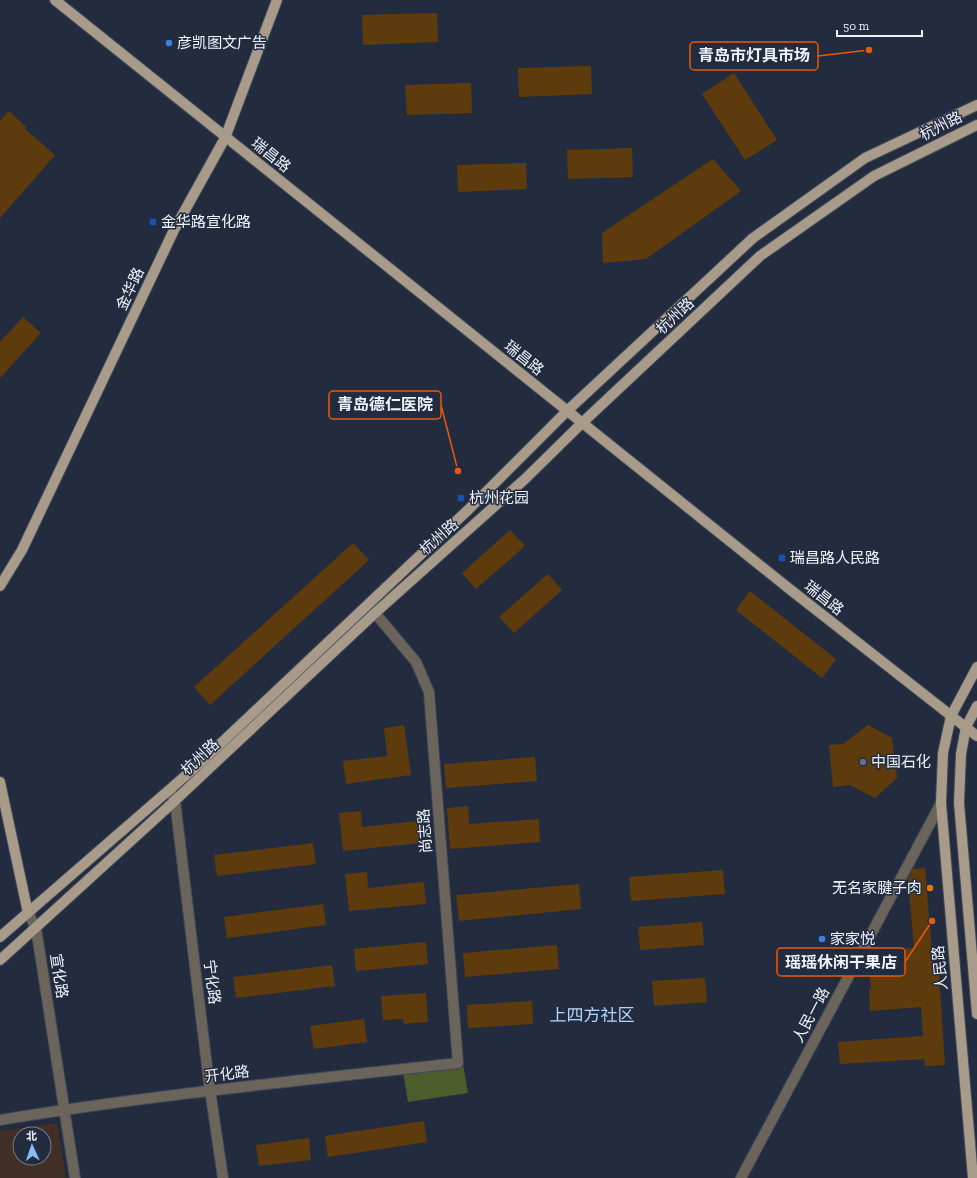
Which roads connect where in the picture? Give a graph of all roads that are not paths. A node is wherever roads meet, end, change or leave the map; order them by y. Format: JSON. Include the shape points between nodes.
{"nodes":[{"id":1,"x":55,"y":0,"type":"edge"},
{"id":2,"x":277,"y":0,"type":"edge"},
{"id":3,"x":977,"y":105,"type":"edge"},
{"id":4,"x":977,"y":125,"type":"edge"},
{"id":5,"x":225,"y":138,"type":"junction"},
{"id":6,"x":567,"y":411,"type":"junction"},
{"id":7,"x":582,"y":423,"type":"junction"},
{"id":8,"x":0,"y":586,"type":"edge"},
{"id":9,"x":375,"y":613,"type":"junction"},
{"id":10,"x":977,"y":667,"type":"edge"},
{"id":11,"x":977,"y":706,"type":"edge"},
{"id":12,"x":950,"y":716,"type":"junction"},
{"id":13,"x":966,"y":726,"type":"junction"},
{"id":14,"x":977,"y":736,"type":"edge"},
{"id":15,"x":0,"y":782,"type":"edge"},
{"id":16,"x":170,"y":790,"type":"junction"},
{"id":17,"x":175,"y":801,"type":"junction"},
{"id":18,"x":942,"y":803,"type":"junction"},
{"id":19,"x":28,"y":913,"type":"junction"},
{"id":20,"x":36,"y":928,"type":"junction"},
{"id":21,"x":0,"y":937,"type":"edge"},
{"id":22,"x":0,"y":960,"type":"edge"},
{"id":23,"x":977,"y":1014,"type":"edge"},
{"id":24,"x":458,"y":1063,"type":"joint"},
{"id":25,"x":211,"y":1090,"type":"junction"},
{"id":26,"x":64,"y":1110,"type":"junction"},
{"id":27,"x":0,"y":1120,"type":"edge"},
{"id":28,"x":75,"y":1178,"type":"edge"},
{"id":29,"x":223,"y":1178,"type":"edge"},
{"id":30,"x":741,"y":1178,"type":"edge"},
{"id":31,"x":973,"y":1178,"type":"edge"}],
"edges":[{"from":1,"to":5,"type":"main road","name":"瑞昌路"},
{"from":2,"to":5,"type":"main road","name":"金华路"},
{"from":3,"to":6,"type":"main road","name":"杭州路","via":[[865,158],[754,238]]},
{"from":4,"to":7,"type":"main road","name":"杭州路","via":[[874,176],[760,256]]},
{"from":5,"to":6,"type":"main road","name":"瑞昌路"},
{"from":5,"to":8,"type":"main road","name":"金华路","via":[[174,230],[22,550]]},
{"from":6,"to":7,"type":"main road","name":"瑞昌路"},
{"from":6,"to":16,"type":"main road","name":"杭州路","via":[[469,509]]},
{"from":7,"to":9,"type":"main road","name":"杭州路","via":[[526,480]]},
{"from":7,"to":12,"type":"main road","name":"瑞昌路"},
{"from":9,"to":17,"type":"main road","name":"杭州路"},
{"from":9,"to":24,"type":"street","name":"尚志路","via":[[416,662],[429,692]]},
{"from":10,"to":12,"type":"main road","name":"人民路"},
{"from":11,"to":13,"type":"main road"},
{"from":12,"to":13,"type":"main road","name":"瑞昌路"},
{"from":12,"to":18,"type":"main road","name":"人民路","via":[[943,753]]},
{"from":13,"to":14,"type":"main road","name":"瑞昌路"},
{"from":13,"to":23,"type":"main road","via":[[961,754],[959,803]]},
{"from":15,"to":19,"type":"main road","name":"宣化路"},
{"from":16,"to":17,"type":"street","name":"宁化路"},
{"from":16,"to":19,"type":"main road","name":"杭州路"},
{"from":17,"to":20,"type":"main road","name":"杭州路"},
{"from":17,"to":25,"type":"street","name":"宁化路"},
{"from":18,"to":30,"type":"street","name":"人民一路"},
{"from":18,"to":31,"type":"main road","name":"人民路"},
{"from":19,"to":20,"type":"street","name":"宣化路"},
{"from":19,"to":21,"type":"main road","name":"杭州路"},
{"from":20,"to":22,"type":"main road","name":"杭州路"},
{"from":20,"to":26,"type":"street","name":"宣化路"},
{"from":24,"to":25,"type":"street","name":"开化路"},
{"from":25,"to":26,"type":"street","name":"开化路"},
{"from":25,"to":29,"type":"street","name":"宁化路"},
{"from":26,"to":27,"type":"street","name":"开化路"},
{"from":26,"to":28,"type":"street","name":"宣化路"}]}
